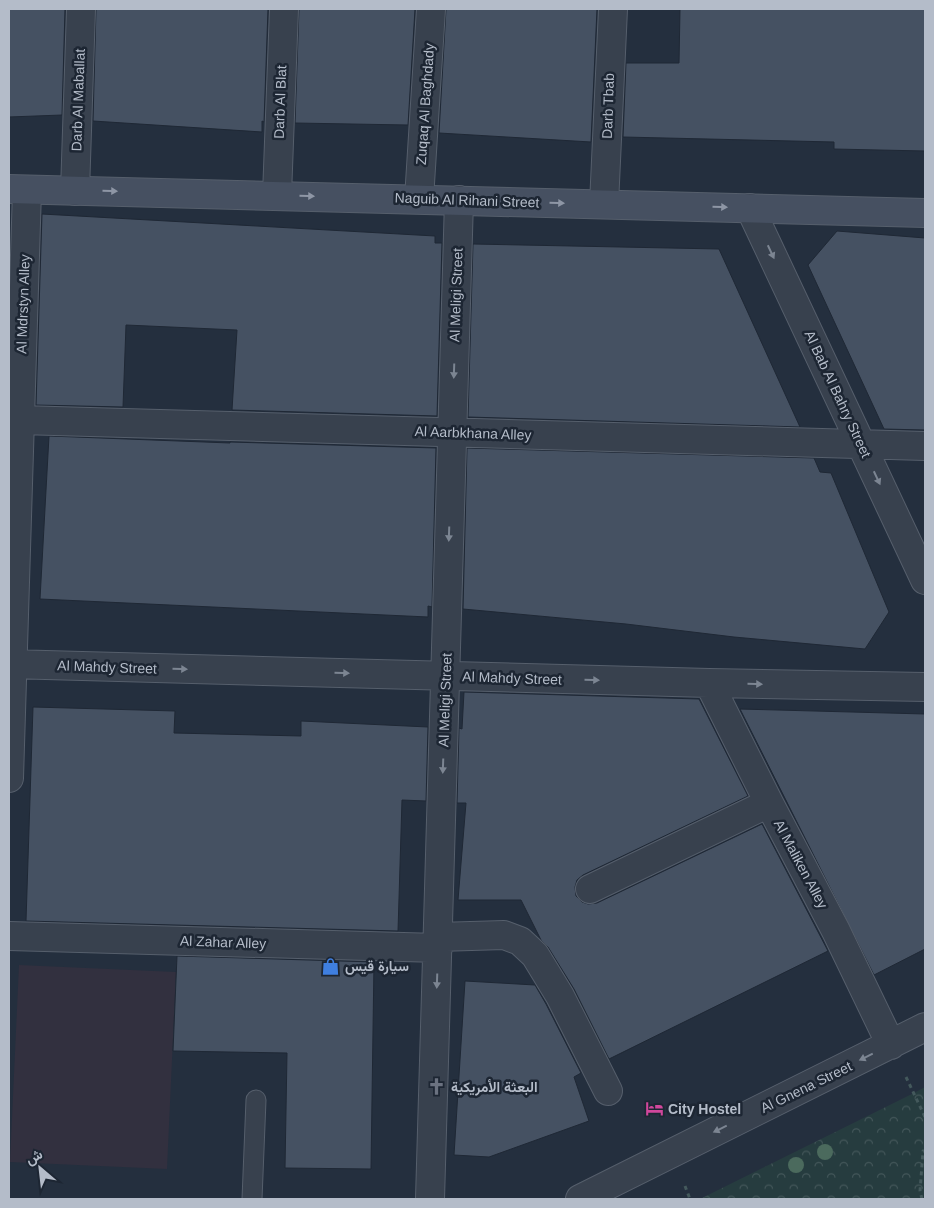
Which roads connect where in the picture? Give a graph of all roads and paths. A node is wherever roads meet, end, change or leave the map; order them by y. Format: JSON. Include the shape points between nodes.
{"nodes":[{"id":1,"x":81,"y":9,"type":"edge"},
{"id":2,"x":284,"y":9,"type":"edge"},
{"id":3,"x":431,"y":9,"type":"edge"},
{"id":4,"x":613,"y":9,"type":"edge"},
{"id":5,"x":18,"y":190,"type":"edge"},
{"id":6,"x":76,"y":191,"type":"junction"},
{"id":7,"x":277,"y":195,"type":"junction"},
{"id":8,"x":418,"y":199,"type":"junction"},
{"id":9,"x":459,"y":200,"type":"junction"},
{"id":10,"x":604,"y":204,"type":"junction"},
{"id":11,"x":750,"y":208,"type":"junction"},
{"id":12,"x":925,"y":212,"type":"edge"},
{"id":13,"x":20,"y":420,"type":"junction"},
{"id":14,"x":452,"y":432,"type":"junction"},
{"id":15,"x":861,"y":444,"type":"junction"},
{"id":16,"x":925,"y":446,"type":"edge"},
{"id":17,"x":925,"y":580,"type":"edge"},
{"id":18,"x":11,"y":664,"type":"edge"},
{"id":19,"x":445,"y":676,"type":"junction"},
{"id":20,"x":709,"y":683,"type":"junction"},
{"id":21,"x":925,"y":687,"type":"edge"},
{"id":22,"x":9,"y":778,"type":"edge"},
{"id":23,"x":769,"y":803,"type":"junction"},
{"id":24,"x":590,"y":889,"type":"dead end"},
{"id":25,"x":9,"y":936,"type":"edge"},
{"id":26,"x":438,"y":943,"type":"junction"},
{"id":27,"x":925,"y":1028,"type":"edge"},
{"id":28,"x":891,"y":1044,"type":"junction"},
{"id":29,"x":608,"y":1091,"type":"dead end"},
{"id":30,"x":256,"y":1100,"type":"dead end"},
{"id":31,"x":925,"y":1117,"type":"edge"},
{"id":32,"x":925,"y":1151,"type":"edge"},
{"id":33,"x":587,"y":1198,"type":"edge"},
{"id":34,"x":252,"y":1199,"type":"edge"},
{"id":35,"x":430,"y":1199,"type":"edge"},
{"id":36,"x":921,"y":1199,"type":"edge"}],
"edges":[{"from":1,"to":6,"type":"street","name":"Darb Al Maballat"},
{"from":2,"to":7,"type":"street","name":"Darb Al Blat"},
{"from":3,"to":8,"type":"street","name":"Zuqaq Al Baghdady"},
{"from":4,"to":10,"type":"street","name":"Darb Tbab"},
{"from":5,"to":6,"type":"street","name":"Naguib Al Rihani Street"},
{"from":5,"to":13,"type":"street","name":"Al Mdrstyn Alley"},
{"from":6,"to":7,"type":"street","name":"Naguib Al Rihani Street","one_way":true},
{"from":7,"to":8,"type":"street","name":"Naguib Al Rihani Street","one_way":true},
{"from":8,"to":9,"type":"street","name":"Naguib Al Rihani Street"},
{"from":9,"to":10,"type":"street","name":"Naguib Al Rihani Street","one_way":true},
{"from":9,"to":14,"type":"street","name":"Al Meligi Street","one_way":true},
{"from":10,"to":11,"type":"street","name":"Naguib Al Rihani Street","one_way":true},
{"from":11,"to":12,"type":"street","name":"Naguib Al Rihani Street"},
{"from":11,"to":15,"type":"street","name":"Al Bab Al Bahry Street","one_way":true},
{"from":13,"to":14,"type":"street","name":"Al Aarbkhana Alley"},
{"from":13,"to":18,"type":"street","name":"Al Mdrstyn Alley"},
{"from":14,"to":15,"type":"street","name":"Al Aarbkhana Alley"},
{"from":14,"to":19,"type":"street","name":"Al Meligi Street","one_way":true},
{"from":15,"to":16,"type":"street","name":"Al Aarbkhana Alley"},
{"from":15,"to":17,"type":"street","name":"Al Bab Al Bahry Street","one_way":true},
{"from":18,"to":19,"type":"street","name":"Al Mahdy Street","one_way":true},
{"from":18,"to":22,"type":"street","name":"Al Mdrstyn Alley"},
{"from":19,"to":20,"type":"street","name":"Al Mahdy Street","one_way":true},
{"from":19,"to":26,"type":"street","name":"Al Meligi Street","one_way":true},
{"from":20,"to":21,"type":"street","name":"Al Mahdy Street","one_way":true},
{"from":20,"to":23,"type":"street","name":"Al Maliken Alley"},
{"from":23,"to":24,"type":"street"},
{"from":23,"to":28,"type":"street","name":"Al Maliken Alley"},
{"from":25,"to":26,"type":"street","name":"Al Zahar Alley"},
{"from":26,"to":29,"type":"street","name":"Al Zahar Alley","via":[[504,935],[520,941],[535,955],[560,996]]},
{"from":26,"to":35,"type":"street","name":"Al Meligi Street","one_way":true},
{"from":27,"to":28,"type":"street","name":"Al Gnena Street"},
{"from":28,"to":31,"type":"path"},
{"from":28,"to":33,"type":"street","name":"Al Gnena Street","one_way":true},
{"from":30,"to":34,"type":"lane"},
{"from":32,"to":36,"type":"path"}]}
